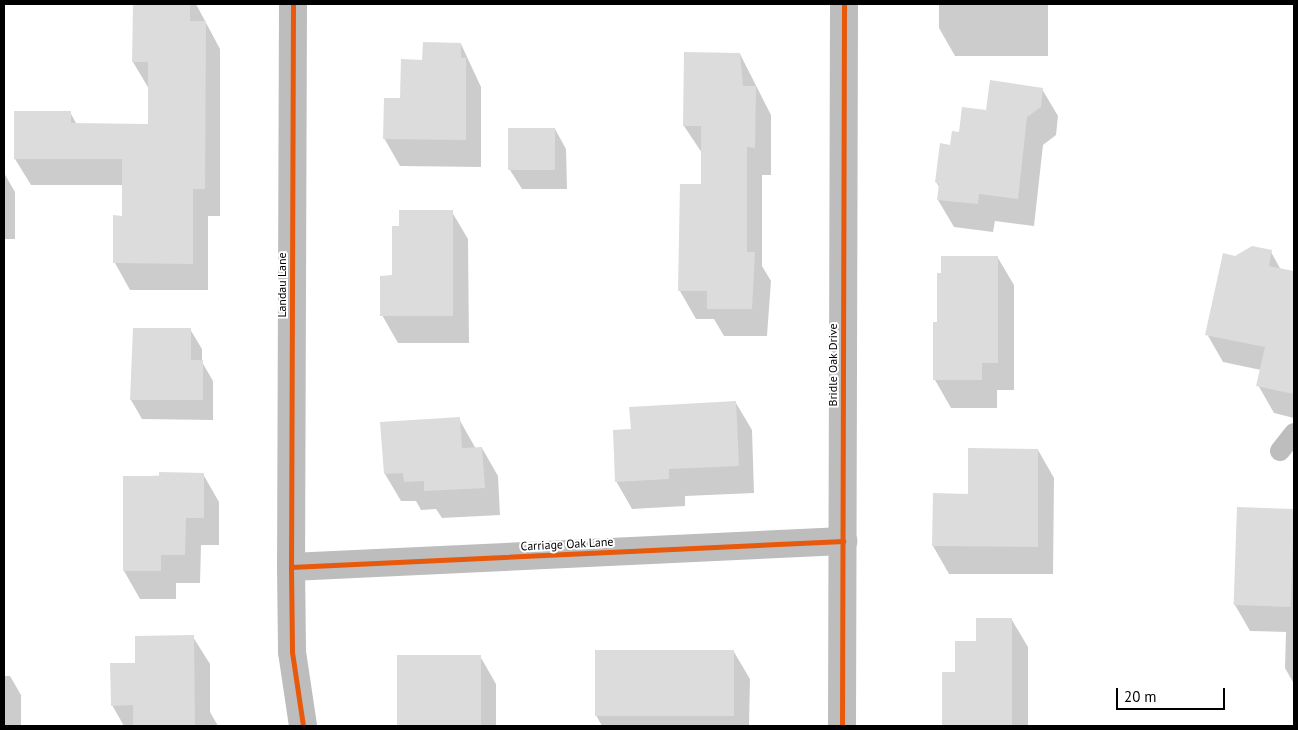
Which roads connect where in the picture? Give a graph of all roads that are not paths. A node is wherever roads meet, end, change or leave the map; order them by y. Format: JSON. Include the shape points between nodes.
{"nodes":[{"id":1,"x":293,"y":4,"type":"edge"},
{"id":2,"x":844,"y":4,"type":"edge"},
{"id":3,"x":1294,"y":434,"type":"edge"},
{"id":4,"x":1280,"y":451,"type":"dead end"},
{"id":5,"x":843,"y":542,"type":"junction"},
{"id":6,"x":291,"y":567,"type":"junction"},
{"id":7,"x":303,"y":726,"type":"edge"},
{"id":8,"x":842,"y":726,"type":"edge"}],
"edges":[{"from":1,"to":6,"type":"street","name":"Landau Lane"},
{"from":2,"to":5,"type":"street","name":"Bridle Oak Drive"},
{"from":3,"to":4,"type":"lane"},
{"from":5,"to":6,"type":"street","name":"Carriage Oak Lane"},
{"from":5,"to":8,"type":"street","name":"Bridle Oak Drive"},
{"from":6,"to":7,"type":"street","name":"Landau Lane","via":[[292,652]]}]}
